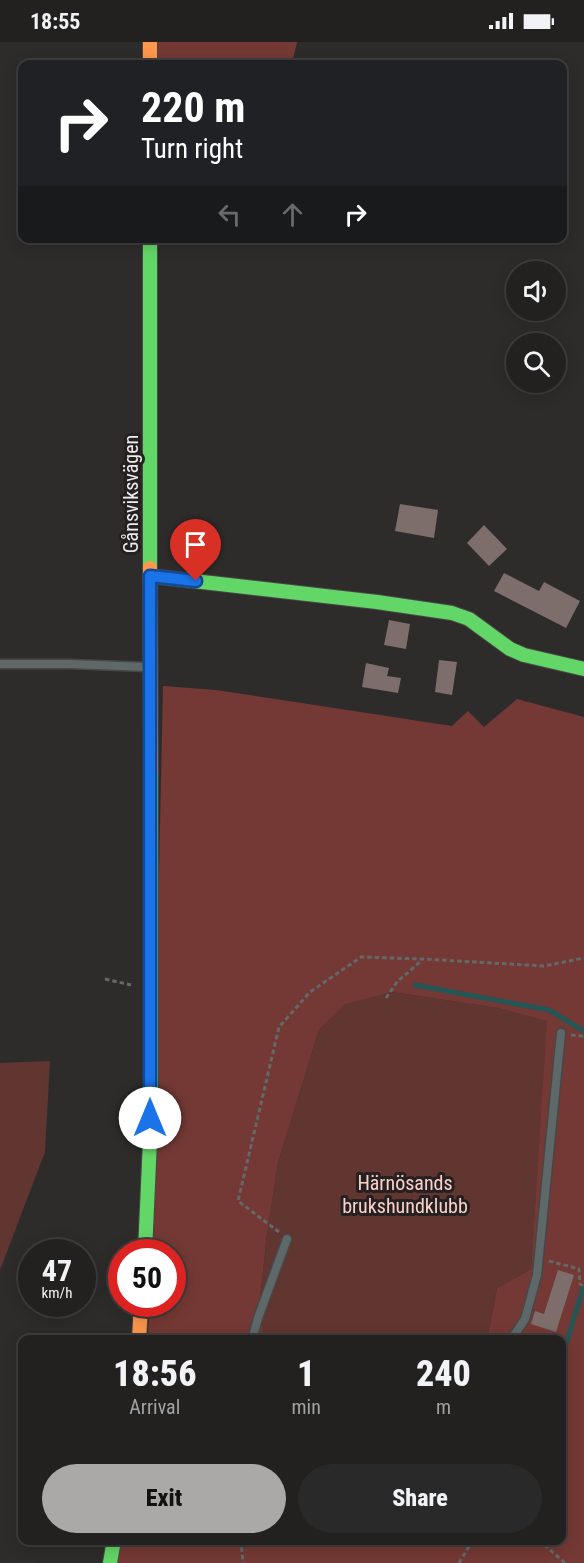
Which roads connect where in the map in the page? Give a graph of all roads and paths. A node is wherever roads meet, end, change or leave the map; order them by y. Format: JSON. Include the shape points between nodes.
{"nodes":[{"id":1,"x":150,"y":42,"type":"edge"},
{"id":2,"x":150,"y":60,"type":"edge"},
{"id":3,"x":150,"y":243,"type":"edge"},
{"id":4,"x":150,"y":576,"type":"junction"},
{"id":5,"x":0,"y":664,"type":"edge"},
{"id":6,"x":151,"y":668,"type":"junction"},
{"id":7,"x":584,"y":669,"type":"edge"},
{"id":8,"x":423,"y":958,"type":"junction"},
{"id":9,"x":584,"y":958,"type":"edge"},
{"id":10,"x":105,"y":979,"type":"dead end"},
{"id":11,"x":151,"y":989,"type":"junction"},
{"id":12,"x":386,"y":998,"type":"dead end"},
{"id":13,"x":561,"y":1034,"type":"dead end"},
{"id":14,"x":145,"y":1239,"type":"edge"},
{"id":15,"x":287,"y":1239,"type":"joint"},
{"id":16,"x":539,"y":1258,"type":"junction"},
{"id":17,"x":584,"y":1286,"type":"edge"},
{"id":18,"x":140,"y":1317,"type":"edge"},
{"id":19,"x":139,"y":1335,"type":"edge"},
{"id":20,"x":253,"y":1335,"type":"edge"},
{"id":21,"x":514,"y":1335,"type":"edge"},
{"id":22,"x":113,"y":1545,"type":"edge"},
{"id":23,"x":241,"y":1545,"type":"edge"},
{"id":24,"x":470,"y":1545,"type":"edge"},
{"id":25,"x":545,"y":1545,"type":"edge"},
{"id":26,"x":110,"y":1563,"type":"edge"},
{"id":27,"x":243,"y":1563,"type":"edge"},
{"id":28,"x":459,"y":1563,"type":"edge"},
{"id":29,"x":565,"y":1563,"type":"edge"}],
"edges":[{"from":1,"to":2,"type":"main road"},
{"from":3,"to":4,"type":"main road","name":"Gånsviksvägen"},
{"from":4,"to":6,"type":"main road","name":"Gånsviksvägen"},
{"from":4,"to":7,"type":"main road","via":[[452,613],[469,619],[524,655]]},
{"from":5,"to":6,"type":"lane"},
{"from":6,"to":11,"type":"main road","name":"Gånsviksvägen"},
{"from":8,"to":9,"type":"path","via":[[544,966]]},
{"from":8,"to":12,"type":"path"},
{"from":8,"to":15,"type":"path","via":[[361,957],[310,992],[279,1026],[238,1202]]},
{"from":10,"to":11,"type":"path"},
{"from":11,"to":14,"type":"main road","name":"Gånsviksvägen"},
{"from":13,"to":16,"type":"lane"},
{"from":15,"to":20,"type":"lane"},
{"from":16,"to":17,"type":"path","via":[[579,1269],[580,1284]]},
{"from":16,"to":21,"type":"lane","via":[[525,1319]]},
{"from":18,"to":19,"type":"main road"},
{"from":22,"to":26,"type":"main road"},
{"from":23,"to":27,"type":"path"},
{"from":24,"to":28,"type":"path"},
{"from":25,"to":29,"type":"path"}]}
